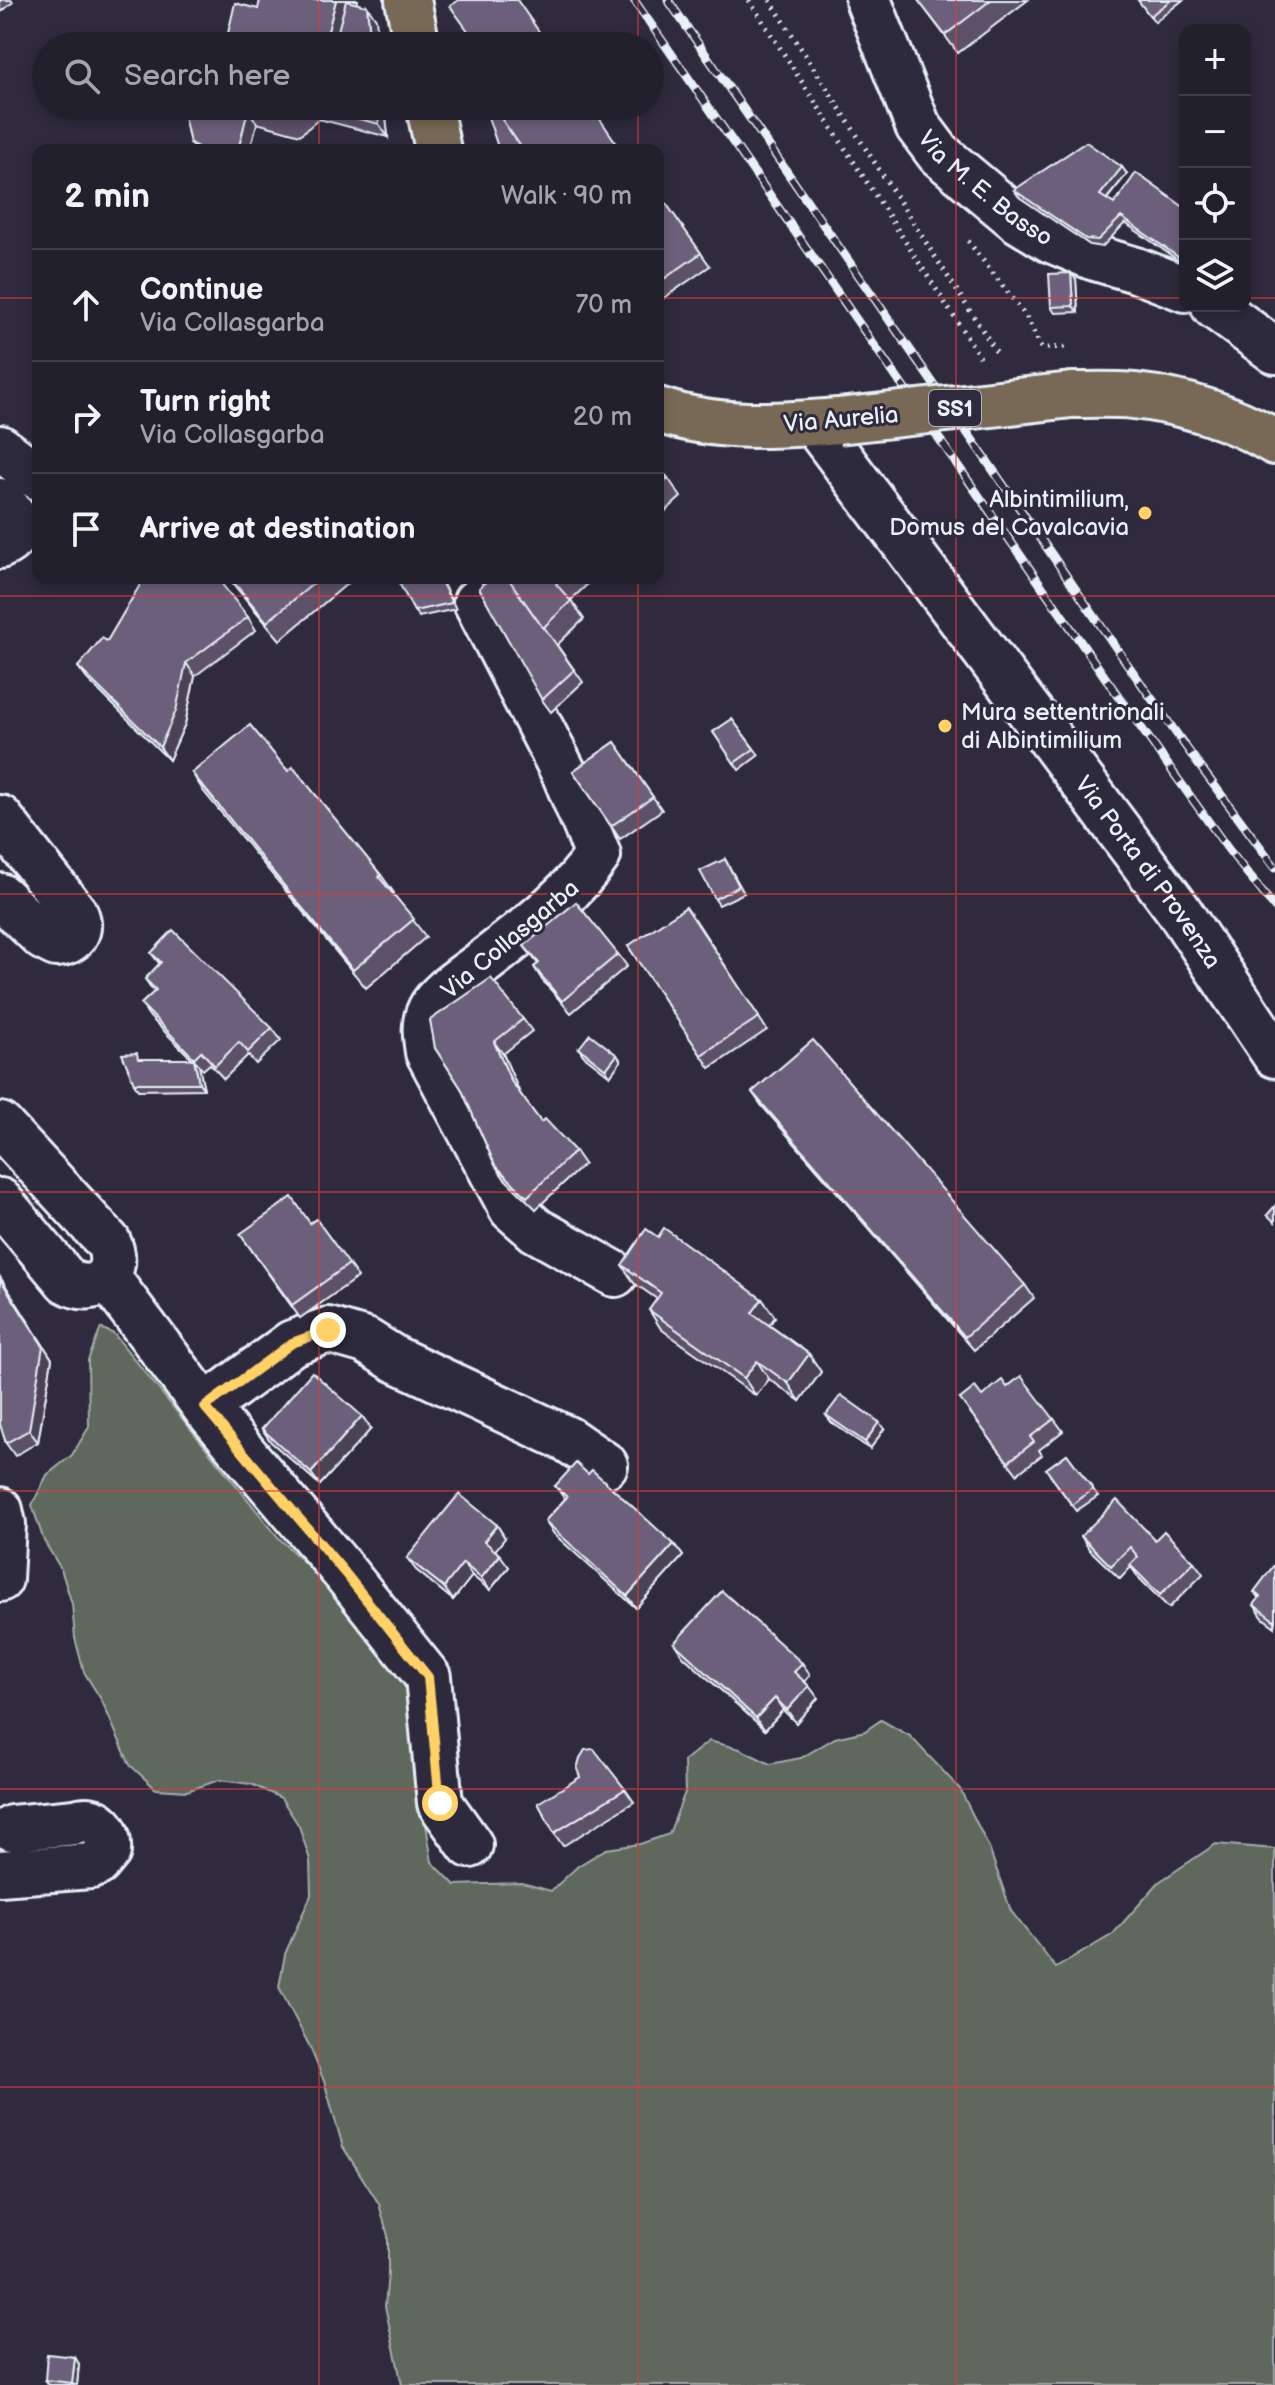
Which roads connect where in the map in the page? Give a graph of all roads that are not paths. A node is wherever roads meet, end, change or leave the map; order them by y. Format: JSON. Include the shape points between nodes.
{"nodes":[{"id":1,"x":408,"y":0,"type":"edge"},
{"id":2,"x":868,"y":0,"type":"edge"},
{"id":3,"x":414,"y":32,"type":"edge"},
{"id":4,"x":432,"y":120,"type":"edge"},
{"id":5,"x":437,"y":144,"type":"edge"},
{"id":6,"x":1179,"y":287,"type":"edge"},
{"id":7,"x":1222,"y":312,"type":"edge"},
{"id":8,"x":1275,"y":351,"type":"edge"},
{"id":9,"x":664,"y":412,"type":"edge"},
{"id":10,"x":826,"y":422,"type":"junction"},
{"id":11,"x":1275,"y":442,"type":"edge"},
{"id":12,"x":0,"y":448,"type":"edge"},
{"id":13,"x":32,"y":472,"type":"edge"},
{"id":14,"x":0,"y":501,"type":"edge"},
{"id":15,"x":0,"y":546,"type":"edge"},
{"id":16,"x":476,"y":586,"type":"edge"},
{"id":17,"x":0,"y":818,"type":"edge"},
{"id":18,"x":0,"y":896,"type":"edge"},
{"id":19,"x":1275,"y":1055,"type":"edge"},
{"id":20,"x":0,"y":1125,"type":"edge"},
{"id":21,"x":0,"y":1201,"type":"edge"},
{"id":22,"x":615,"y":1274,"type":"dead end"},
{"id":23,"x":107,"y":1277,"type":"junction"},
{"id":24,"x":205,"y":1407,"type":"junction"},
{"id":25,"x":605,"y":1465,"type":"dead end"},
{"id":26,"x":0,"y":1510,"type":"edge"},
{"id":27,"x":0,"y":1579,"type":"edge"},
{"id":28,"x":12,"y":1828,"type":"dead end"},
{"id":29,"x":470,"y":1845,"type":"dead end"},
{"id":30,"x":0,"y":1873,"type":"edge"}],
"edges":[{"from":1,"to":3,"type":"main road"},
{"from":2,"to":6,"type":"street","name":"Via M. E. Basso","via":[[918,126],[939,154],[1018,220],[1051,240]]},
{"from":4,"to":5,"type":"main road"},
{"from":7,"to":8,"type":"street"},
{"from":9,"to":10,"type":"main road","name":"Via Aurelia","number":"SS1","via":[[713,424]]},
{"from":10,"to":11,"type":"main road","name":"Via Aurelia","number":"SS1","bridge":true,"via":[[1072,395],[1130,395],[1167,400],[1223,418]]},
{"from":10,"to":19,"type":"street","name":"Via Porta di Provenza","via":[[1177,908]]},
{"from":12,"to":13,"type":"street"},
{"from":14,"to":15,"type":"street","via":[[16,524],[9,542]]},
{"from":16,"to":22,"type":"street","name":"Via Collasgarba","via":[[598,855],[541,917],[431,1006],[425,1024],[428,1052],[512,1209],[536,1230]]},
{"from":17,"to":18,"type":"street","via":[[74,912],[78,931],[69,942],[50,942]]},
{"from":20,"to":23,"type":"street","via":[[108,1242],[113,1260]]},
{"from":21,"to":23,"type":"street","via":[[67,1281],[92,1286]]},
{"from":23,"to":24,"type":"street"},
{"from":24,"to":25,"type":"street","via":[[292,1343],[328,1330],[366,1341],[567,1439]]},
{"from":24,"to":29,"type":"street","via":[[428,1677],[440,1803]]},
{"from":26,"to":27,"type":"street"},
{"from":28,"to":30,"type":"street","via":[[91,1820],[108,1836],[108,1851],[91,1866]]}]}
